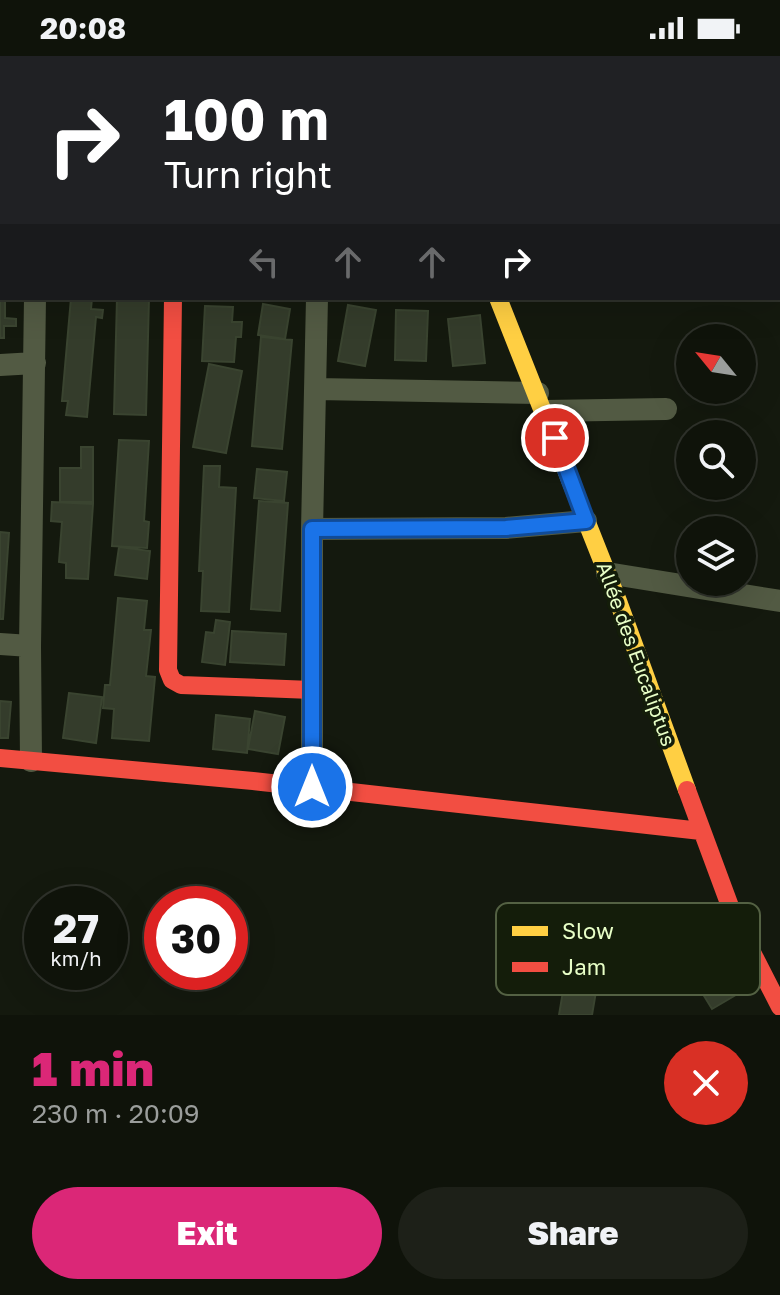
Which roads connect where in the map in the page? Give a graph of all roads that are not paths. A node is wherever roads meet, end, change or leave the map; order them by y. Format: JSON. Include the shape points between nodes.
{"nodes":[{"id":1,"x":35,"y":300,"type":"edge"},
{"id":2,"x":173,"y":300,"type":"edge"},
{"id":3,"x":317,"y":300,"type":"edge"},
{"id":4,"x":499,"y":300,"type":"edge"},
{"id":5,"x":35,"y":363,"type":"junction"},
{"id":6,"x":0,"y":365,"type":"edge"},
{"id":7,"x":317,"y":389,"type":"junction"},
{"id":8,"x":541,"y":402,"type":"junction"},
{"id":9,"x":666,"y":409,"type":"dead end"},
{"id":10,"x":586,"y":521,"type":"junction"},
{"id":11,"x":312,"y":529,"type":"junction"},
{"id":12,"x":607,"y":573,"type":"junction"},
{"id":13,"x":780,"y":601,"type":"edge"},
{"id":14,"x":0,"y":644,"type":"edge"},
{"id":15,"x":30,"y":646,"type":"junction"},
{"id":16,"x":312,"y":690,"type":"junction"},
{"id":17,"x":0,"y":758,"type":"edge"},
{"id":18,"x":31,"y":761,"type":"junction"},
{"id":19,"x":312,"y":787,"type":"junction"},
{"id":20,"x":701,"y":831,"type":"junction"},
{"id":21,"x":729,"y":903,"type":"edge"},
{"id":22,"x":760,"y":968,"type":"edge"},
{"id":23,"x":780,"y":1007,"type":"edge"}],
"edges":[{"from":1,"to":5,"type":"street"},
{"from":2,"to":16,"type":"street","via":[[168,670],[181,685]]},
{"from":3,"to":7,"type":"street"},
{"from":4,"to":8,"type":"street","name":"Allée des Eucaliptus"},
{"from":5,"to":6,"type":"street"},
{"from":5,"to":15,"type":"street"},
{"from":7,"to":8,"type":"street"},
{"from":7,"to":11,"type":"street"},
{"from":8,"to":9,"type":"street"},
{"from":8,"to":10,"type":"street","name":"Allée des Eucaliptus"},
{"from":10,"to":11,"type":"street","via":[[506,528]]},
{"from":10,"to":12,"type":"street","name":"Allée des Eucaliptus"},
{"from":11,"to":16,"type":"street"},
{"from":12,"to":13,"type":"street"},
{"from":12,"to":20,"type":"street","name":"Allée des Eucaliptus"},
{"from":14,"to":15,"type":"street"},
{"from":15,"to":18,"type":"street"},
{"from":16,"to":19,"type":"street"},
{"from":17,"to":18,"type":"street"},
{"from":18,"to":19,"type":"street"},
{"from":19,"to":20,"type":"street"},
{"from":20,"to":21,"type":"street","name":"Allée des Eucaliptus"},
{"from":22,"to":23,"type":"street","name":"Allée des Eucaliptus"}]}
